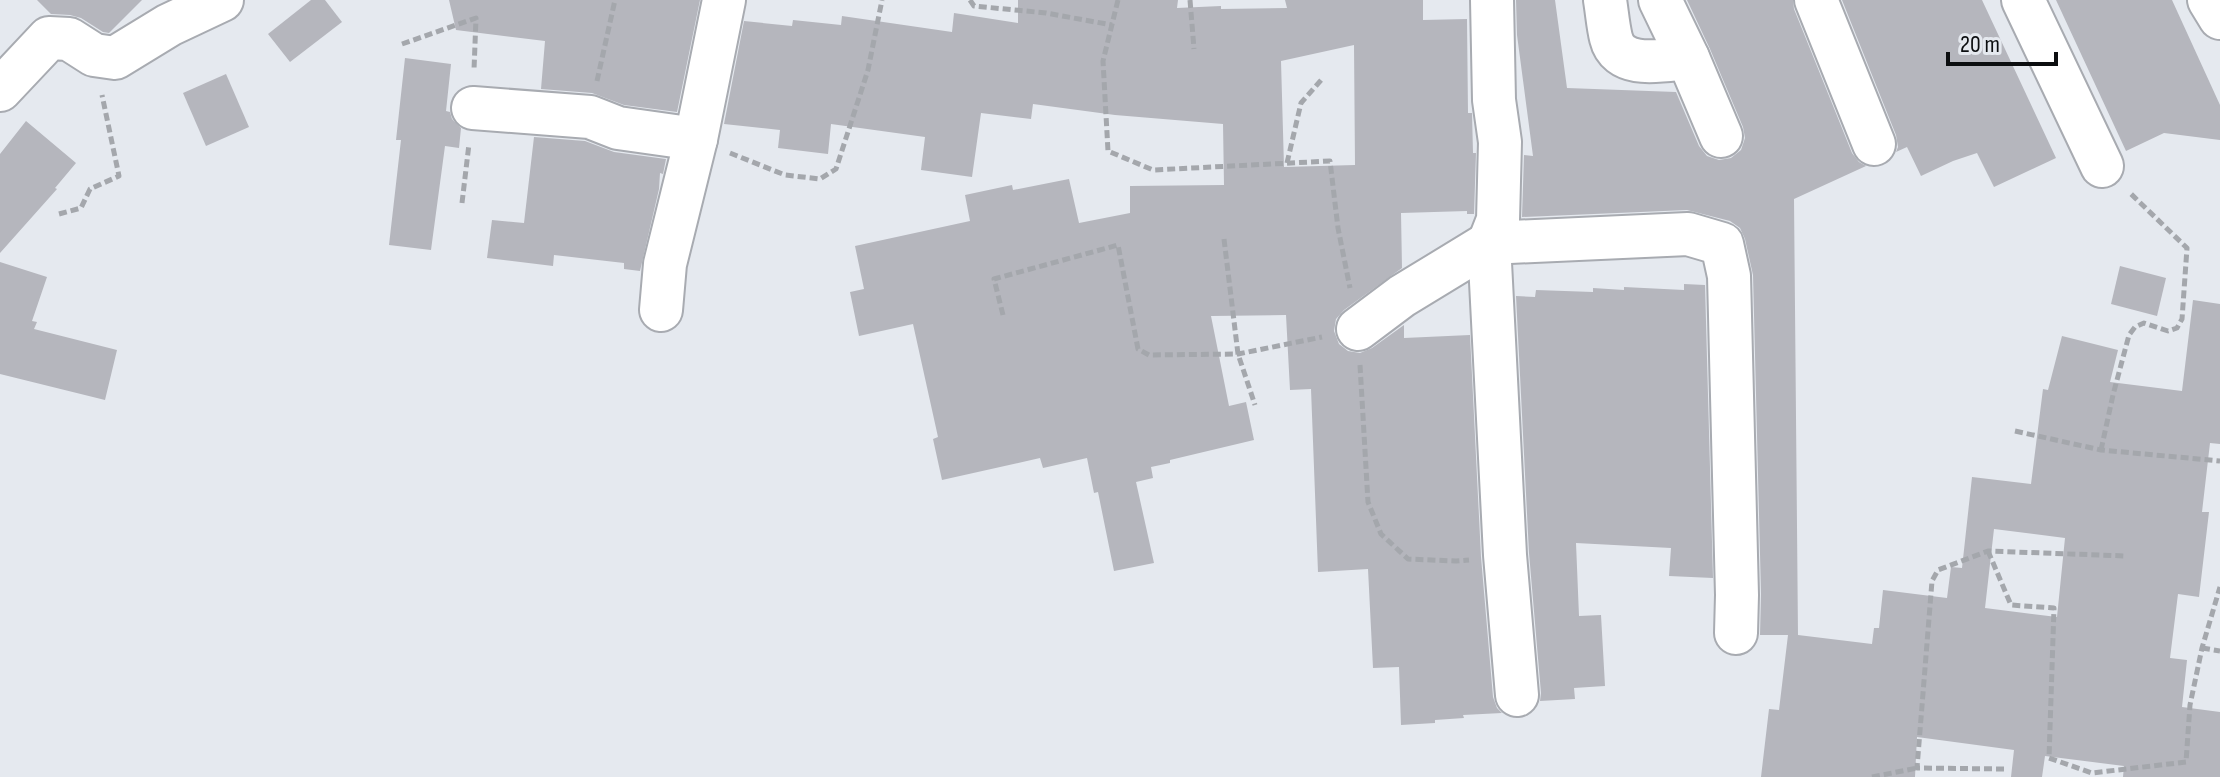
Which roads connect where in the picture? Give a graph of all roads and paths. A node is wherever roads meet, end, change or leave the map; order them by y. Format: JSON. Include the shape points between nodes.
{"nodes":[{"id":1,"x":222,"y":0,"type":"edge"},
{"id":2,"x":615,"y":0,"type":"edge"},
{"id":3,"x":724,"y":0,"type":"edge"},
{"id":4,"x":882,"y":0,"type":"edge"},
{"id":5,"x":970,"y":0,"type":"edge"},
{"id":6,"x":1118,"y":0,"type":"edge"},
{"id":7,"x":1190,"y":0,"type":"edge"},
{"id":8,"x":1492,"y":0,"type":"edge"},
{"id":9,"x":1605,"y":0,"type":"edge"},
{"id":10,"x":1660,"y":0,"type":"edge"},
{"id":11,"x":1816,"y":0,"type":"edge"},
{"id":12,"x":2023,"y":0,"type":"edge"},
{"id":13,"x":2209,"y":0,"type":"edge"},
{"id":14,"x":2220,"y":18,"type":"edge"},
{"id":15,"x":1112,"y":25,"type":"junction"},
{"id":16,"x":402,"y":44,"type":"dead end"},
{"id":17,"x":1194,"y":49,"type":"dead end"},
{"id":18,"x":94,"y":55,"type":"junction"},
{"id":19,"x":1688,"y":58,"type":"junction"},
{"id":20,"x":1323,"y":78,"type":"dead end"},
{"id":21,"x":0,"y":90,"type":"edge"},
{"id":22,"x":473,"y":108,"type":"junction"},
{"id":23,"x":590,"y":117,"type":"junction"},
{"id":24,"x":1721,"y":136,"type":"dead end"},
{"id":25,"x":696,"y":139,"type":"junction"},
{"id":26,"x":1874,"y":144,"type":"dead end"},
{"id":27,"x":1287,"y":163,"type":"junction"},
{"id":28,"x":2102,"y":166,"type":"joint"},
{"id":29,"x":462,"y":203,"type":"dead end"},
{"id":30,"x":59,"y":214,"type":"dead end"},
{"id":31,"x":1224,"y":239,"type":"dead end"},
{"id":32,"x":1489,"y":243,"type":"junction"},
{"id":33,"x":661,"y":310,"type":"dead end"},
{"id":34,"x":1003,"y":315,"type":"dead end"},
{"id":35,"x":1358,"y":329,"type":"junction"},
{"id":36,"x":1238,"y":354,"type":"junction"},
{"id":37,"x":1255,"y":405,"type":"dead end"},
{"id":38,"x":2015,"y":431,"type":"dead end"},
{"id":39,"x":2101,"y":450,"type":"junction"},
{"id":40,"x":2220,"y":461,"type":"edge"},
{"id":41,"x":1988,"y":551,"type":"junction"},
{"id":42,"x":1505,"y":555,"type":"junction"},
{"id":43,"x":2126,"y":556,"type":"dead end"},
{"id":44,"x":2220,"y":587,"type":"edge"},
{"id":45,"x":1736,"y":633,"type":"dead end"},
{"id":46,"x":2202,"y":648,"type":"junction"},
{"id":47,"x":2220,"y":651,"type":"edge"},
{"id":48,"x":1517,"y":695,"type":"dead end"},
{"id":49,"x":1917,"y":768,"type":"junction"},
{"id":50,"x":2004,"y":769,"type":"dead end"},
{"id":51,"x":2093,"y":776,"type":"edge"},
{"id":52,"x":1872,"y":777,"type":"edge"}],
"edges":[{"from":1,"to":18,"type":"street","via":[[115,58]]},
{"from":2,"to":23,"type":"path"},
{"from":3,"to":25,"type":"street"},
{"from":4,"to":25,"type":"path","via":[[868,70],[836,169],[820,179],[785,175]]},
{"from":5,"to":15,"type":"path","via":[[974,6]]},
{"from":6,"to":15,"type":"path"},
{"from":7,"to":17,"type":"path"},
{"from":8,"to":32,"type":"street","via":[[1500,142],[1498,220]]},
{"from":9,"to":19,"type":"street","via":[[1611,41],[1622,55],[1640,62]]},
{"from":10,"to":19,"type":"street"},
{"from":11,"to":26,"type":"street"},
{"from":12,"to":28,"type":"street"},
{"from":13,"to":14,"type":"street"},
{"from":15,"to":27,"type":"path","via":[[1103,61],[1108,151],[1153,170]]},
{"from":16,"to":22,"type":"path","via":[[476,18]]},
{"from":18,"to":21,"type":"street","via":[[69,39],[49,38]]},
{"from":18,"to":30,"type":"path","via":[[119,176],[90,189],[81,208]]},
{"from":19,"to":24,"type":"street"},
{"from":20,"to":27,"type":"path","via":[[1301,103]]},
{"from":22,"to":23,"type":"street"},
{"from":22,"to":29,"type":"path"},
{"from":23,"to":25,"type":"street","via":[[618,128]]},
{"from":25,"to":33,"type":"street","via":[[665,264]]},
{"from":27,"to":35,"type":"path","via":[[1330,161]]},
{"from":28,"to":39,"type":"path","via":[[2187,248],[2182,319],[2168,331],[2144,323],[2129,335]]},
{"from":31,"to":36,"type":"path"},
{"from":32,"to":35,"type":"street"},
{"from":32,"to":42,"type":"street"},
{"from":32,"to":45,"type":"street","via":[[1688,234],[1722,244],[1729,276]]},
{"from":34,"to":36,"type":"path","via":[[994,279],[1118,245],[1138,349],[1149,355]]},
{"from":35,"to":36,"type":"path"},
{"from":35,"to":42,"type":"path","via":[[1368,502],[1381,534],[1408,559]]},
{"from":36,"to":37,"type":"path"},
{"from":38,"to":39,"type":"path"},
{"from":39,"to":40,"type":"path"},
{"from":41,"to":43,"type":"path"},
{"from":41,"to":49,"type":"path","via":[[1938,570],[1932,581]]},
{"from":41,"to":51,"type":"path","via":[[2011,605],[2054,608],[2049,758]]},
{"from":42,"to":48,"type":"street"},
{"from":44,"to":46,"type":"path"},
{"from":46,"to":47,"type":"path"},
{"from":46,"to":51,"type":"path","via":[[2186,762]]},
{"from":49,"to":50,"type":"path"},
{"from":49,"to":52,"type":"path"}]}
